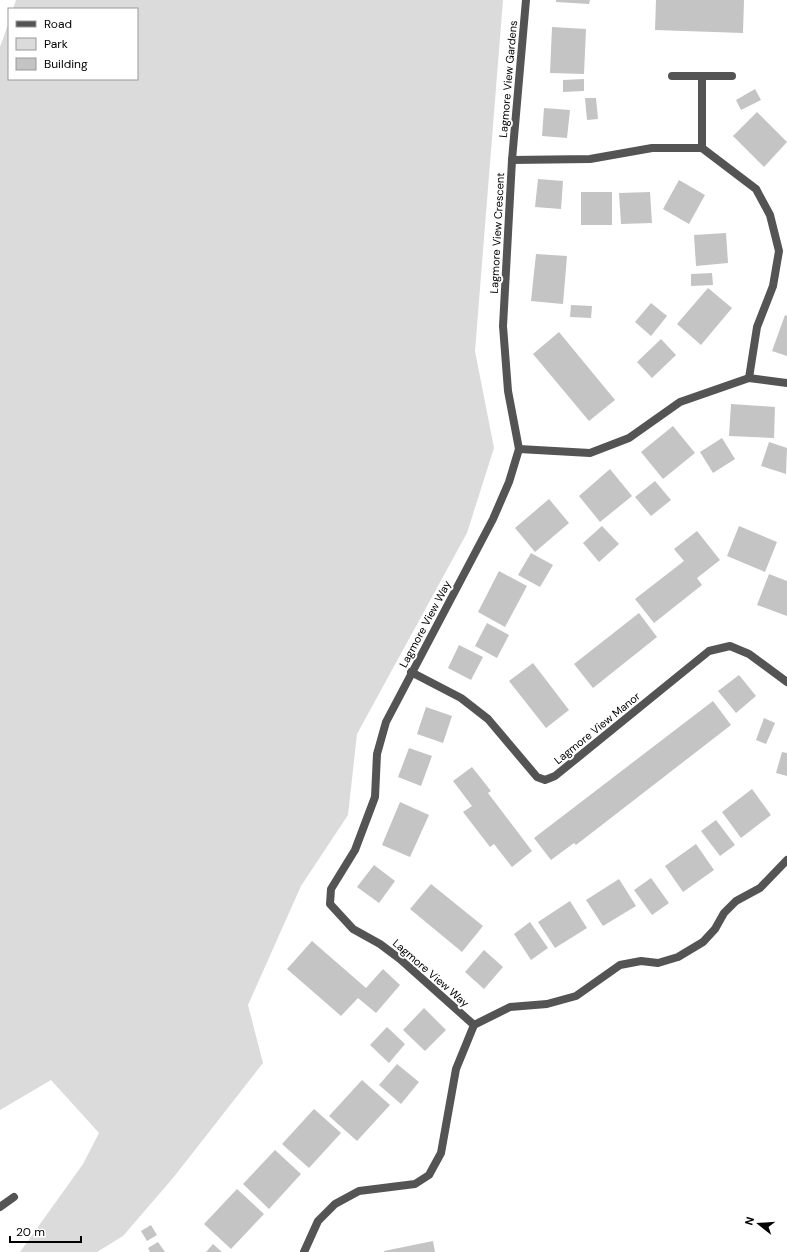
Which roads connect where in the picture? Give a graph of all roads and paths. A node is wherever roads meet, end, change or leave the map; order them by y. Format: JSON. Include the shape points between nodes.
{"nodes":[{"id":1,"x":526,"y":0,"type":"edge"},
{"id":2,"x":672,"y":76,"type":"dead end"},
{"id":3,"x":702,"y":76,"type":"junction"},
{"id":4,"x":732,"y":76,"type":"dead end"},
{"id":5,"x":702,"y":148,"type":"junction"},
{"id":6,"x":512,"y":160,"type":"junction"},
{"id":7,"x":749,"y":378,"type":"junction"},
{"id":8,"x":787,"y":383,"type":"edge"},
{"id":9,"x":519,"y":449,"type":"junction"},
{"id":10,"x":411,"y":672,"type":"junction"},
{"id":11,"x":787,"y":682,"type":"edge"},
{"id":12,"x":787,"y":860,"type":"edge"},
{"id":13,"x":474,"y":1025,"type":"junction"},
{"id":14,"x":14,"y":1197,"type":"dead end"},
{"id":15,"x":0,"y":1207,"type":"edge"},
{"id":16,"x":304,"y":1252,"type":"edge"}],
"edges":[{"from":1,"to":6,"type":"street","name":"Lagmore View Gardens"},
{"from":2,"to":3,"type":"street"},
{"from":3,"to":4,"type":"street"},
{"from":3,"to":5,"type":"street"},
{"from":5,"to":6,"type":"street","name":"Lagmore View Crescent","via":[[652,148],[590,159]]},
{"from":5,"to":7,"type":"street","via":[[756,189],[770,214],[780,250],[773,286],[757,326]]},
{"from":6,"to":9,"type":"street","name":"Lagmore View Crescent","via":[[503,326],[508,391]]},
{"from":7,"to":8,"type":"street"},
{"from":7,"to":9,"type":"street","via":[[680,402],[629,438],[590,454]]},
{"from":9,"to":10,"type":"street","name":"Lagmore View Way","via":[[493,519]]},
{"from":10,"to":11,"type":"street","name":"Lagmore View Manor","via":[[461,698],[488,719],[537,777],[545,780],[555,776],[709,651],[730,646],[748,654]]},
{"from":10,"to":13,"type":"street","name":"Lagmore View Way","via":[[386,722],[377,754],[375,797],[355,850],[331,890],[330,904],[354,929],[400,959]]},
{"from":12,"to":13,"type":"street","via":[[760,888],[736,901],[724,913],[704,942],[678,957],[658,963],[641,961],[620,965],[576,996],[547,1004],[510,1007]]},
{"from":13,"to":16,"type":"street","via":[[456,1069],[441,1153],[429,1174],[415,1184],[358,1191],[335,1204],[318,1221]]},
{"from":14,"to":15,"type":"street"}]}
